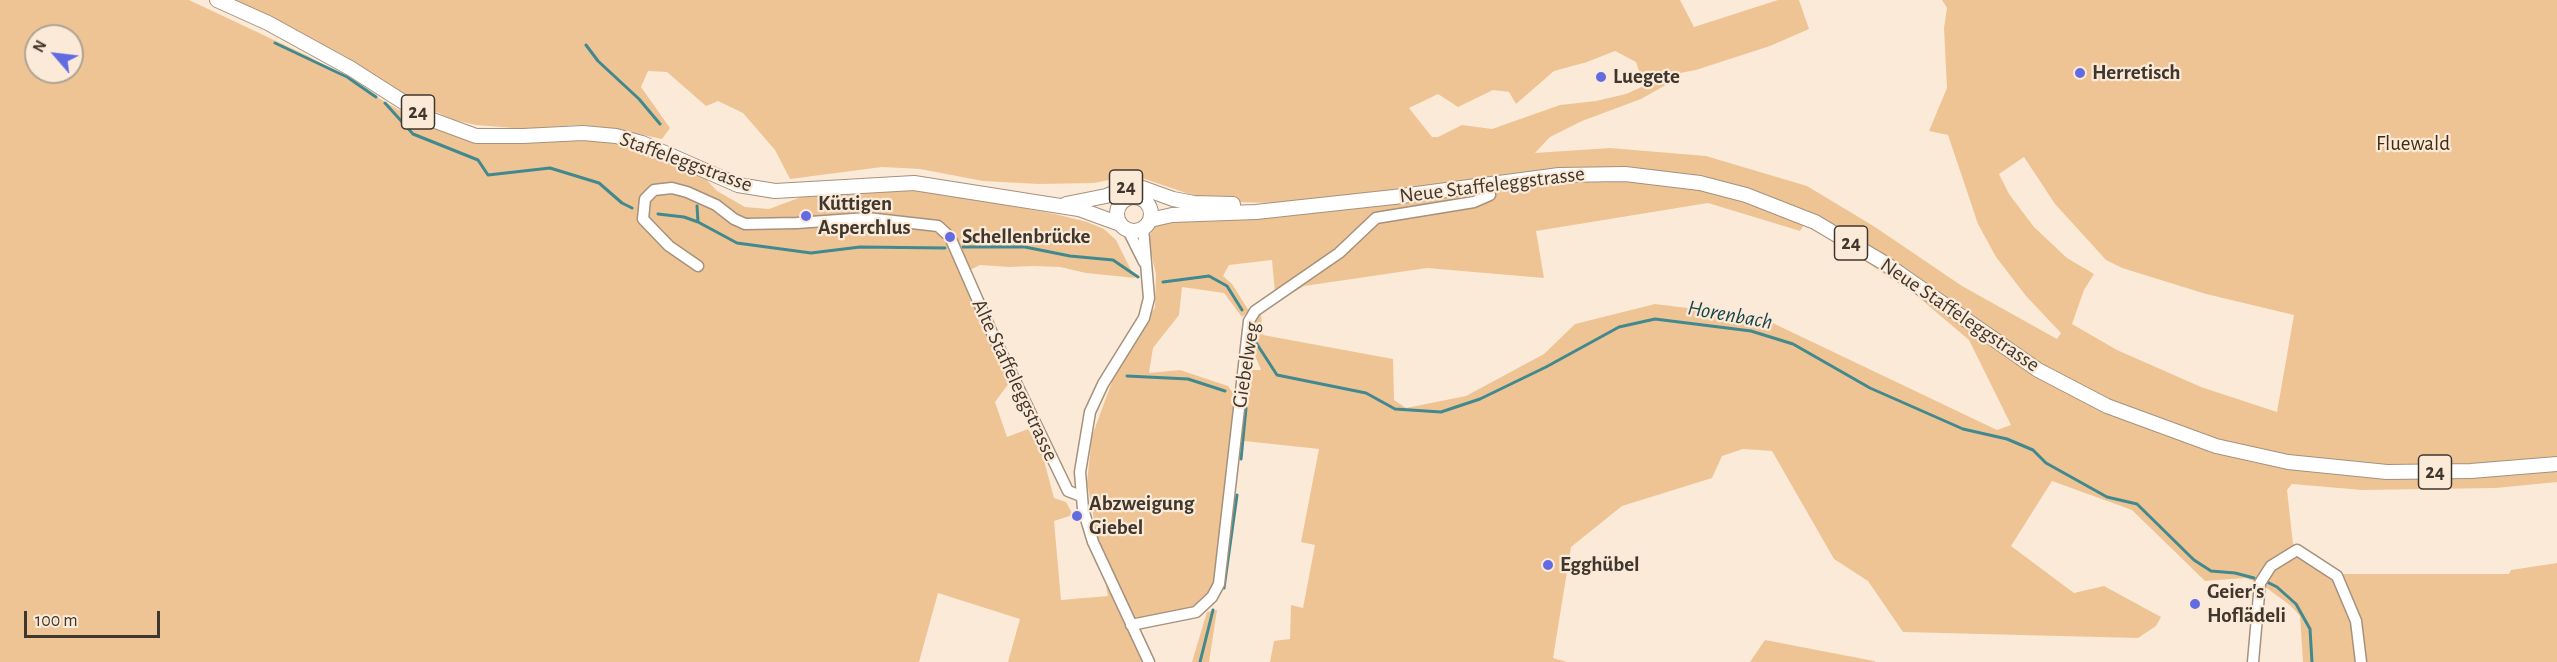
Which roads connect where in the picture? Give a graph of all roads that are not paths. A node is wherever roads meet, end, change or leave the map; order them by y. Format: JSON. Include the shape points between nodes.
{"nodes":[{"id":1,"x":217,"y":0,"type":"edge"},
{"id":2,"x":1490,"y":195,"type":"dead end"},
{"id":3,"x":1122,"y":201,"type":"junction"},
{"id":4,"x":1146,"y":201,"type":"junction"},
{"id":5,"x":1194,"y":203,"type":"junction"},
{"id":6,"x":1059,"y":205,"type":"junction"},
{"id":7,"x":1283,"y":207,"type":"junction"},
{"id":8,"x":1079,"y":209,"type":"junction"},
{"id":9,"x":1147,"y":224,"type":"junction"},
{"id":10,"x":1124,"y":227,"type":"junction"},
{"id":11,"x":699,"y":266,"type":"dead end"},
{"id":12,"x":1148,"y":277,"type":"junction"},
{"id":13,"x":2557,"y":464,"type":"edge"},
{"id":14,"x":1081,"y":496,"type":"junction"},
{"id":15,"x":1131,"y":625,"type":"junction"},
{"id":16,"x":1149,"y":662,"type":"edge"},
{"id":17,"x":2253,"y":662,"type":"edge"},
{"id":18,"x":2361,"y":662,"type":"edge"}],
"edges":[{"from":1,"to":6,"type":"main road","name":"Staffeleggstrasse","number":"24","via":[[350,68],[430,119],[476,135],[616,136],[642,143],[738,185],[775,191],[914,183]]},
{"from":2,"to":15,"type":"street","name":"Giebelweg","via":[[1474,202],[1376,219],[1339,253],[1255,312],[1249,321],[1219,584],[1196,612]]},
{"from":3,"to":4,"type":"main road","via":[[1137,196]]},
{"from":3,"to":8,"type":"main road","name":"Staffeleggstrasse","number":"24"},
{"from":3,"to":10,"type":"main road","via":[[1116,212]]},
{"from":4,"to":5,"type":"main road","number":"24","via":[[1183,207]]},
{"from":4,"to":9,"type":"main road","via":[[1151,212]]},
{"from":5,"to":6,"type":"main road","number":"24","via":[[1130,186],[1106,196]]},
{"from":5,"to":7,"type":"main road","number":"24"},
{"from":6,"to":8,"type":"main road","name":"Staffeleggstrasse","number":"24"},
{"from":7,"to":9,"type":"main road","name":"Neue Staffeleggstrasse","number":"24","via":[[1256,212],[1172,215]]},
{"from":7,"to":13,"type":"main road","name":"Neue Staffeleggstrasse","number":"24","via":[[1559,175],[1625,174],[1700,183],[1746,195],[1815,222],[1886,264],[2038,370],[2107,406],[2216,446],[2288,462],[2386,472]]},
{"from":8,"to":10,"type":"main road","name":"Staffeleggstrasse","number":"24"},
{"from":9,"to":10,"type":"main road","via":[[1133,231]]},
{"from":9,"to":12,"type":"street"},
{"from":10,"to":12,"type":"street","via":[[1141,255]]},
{"from":11,"to":14,"type":"street","name":"Alte Staffeleggstrasse","via":[[669,246],[642,219],[645,199],[654,190],[672,188],[687,192],[745,224],[867,218],[931,224],[945,231],[1068,491]]},
{"from":12,"to":14,"type":"street","via":[[1144,318],[1090,412],[1080,472]]},
{"from":14,"to":15,"type":"street","via":[[1094,542]]},
{"from":15,"to":16,"type":"street"},
{"from":17,"to":18,"type":"street","via":[[2260,583],[2271,566],[2297,550],[2337,576],[2356,621]]}]}
